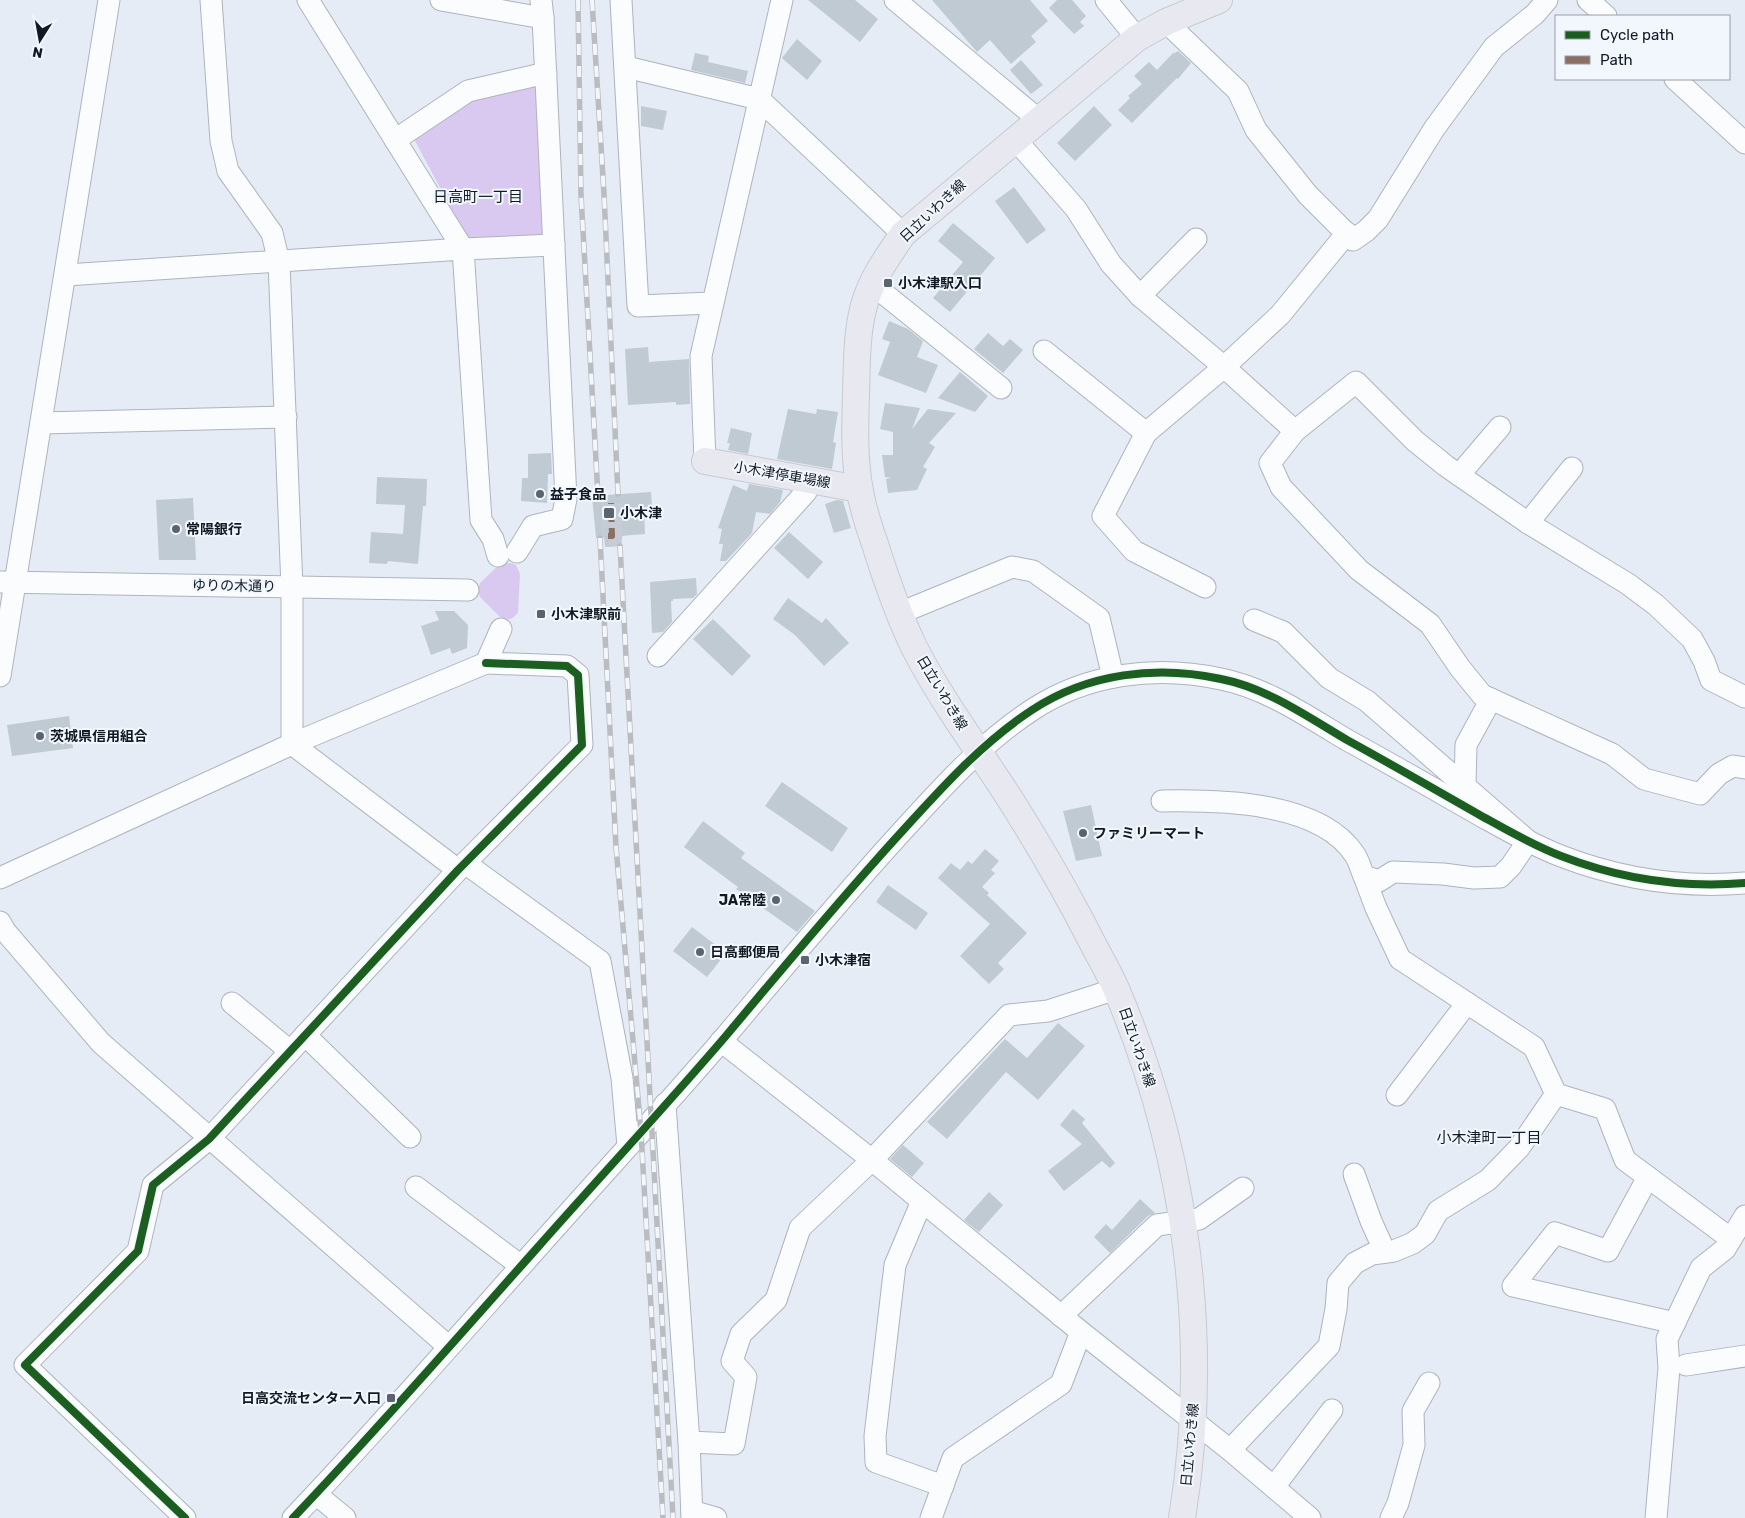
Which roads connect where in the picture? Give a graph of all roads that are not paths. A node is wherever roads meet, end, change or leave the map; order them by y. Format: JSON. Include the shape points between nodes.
{"nodes":[{"id":1,"x":109,"y":0,"type":"edge"},
{"id":2,"x":211,"y":0,"type":"edge"},
{"id":3,"x":308,"y":0,"type":"edge"},
{"id":4,"x":441,"y":0,"type":"edge"},
{"id":5,"x":621,"y":0,"type":"edge"},
{"id":6,"x":782,"y":0,"type":"edge"},
{"id":7,"x":895,"y":0,"type":"edge"},
{"id":8,"x":1106,"y":0,"type":"edge"},
{"id":9,"x":1219,"y":0,"type":"edge"},
{"id":10,"x":1548,"y":0,"type":"edge"},
{"id":11,"x":1588,"y":0,"type":"edge"},
{"id":12,"x":542,"y":9,"type":"edge"},
{"id":13,"x":1605,"y":15,"type":"edge"},
{"id":14,"x":1166,"y":22,"type":"junction"},
{"id":15,"x":1137,"y":38,"type":"junction"},
{"id":16,"x":626,"y":67,"type":"junction"},
{"id":17,"x":546,"y":73,"type":"junction"},
{"id":18,"x":1676,"y":80,"type":"edge"},
{"id":19,"x":760,"y":99,"type":"junction"},
{"id":20,"x":1038,"y":120,"type":"junction"},
{"id":21,"x":1015,"y":139,"type":"junction"},
{"id":22,"x":395,"y":140,"type":"junction"},
{"id":23,"x":1745,"y":143,"type":"edge"},
{"id":24,"x":1347,"y":233,"type":"junction"},
{"id":25,"x":903,"y":234,"type":"junction"},
{"id":26,"x":1196,"y":239,"type":"dead end"},
{"id":27,"x":554,"y":245,"type":"junction"},
{"id":28,"x":463,"y":249,"type":"junction"},
{"id":29,"x":279,"y":262,"type":"junction"},
{"id":30,"x":66,"y":275,"type":"junction"},
{"id":31,"x":872,"y":284,"type":"junction"},
{"id":32,"x":1140,"y":296,"type":"junction"},
{"id":33,"x":712,"y":303,"type":"junction"},
{"id":34,"x":1044,"y":351,"type":"dead end"},
{"id":35,"x":1224,"y":367,"type":"junction"},
{"id":36,"x":1001,"y":388,"type":"dead end"},
{"id":37,"x":286,"y":416,"type":"junction"},
{"id":38,"x":41,"y":423,"type":"junction"},
{"id":39,"x":1500,"y":427,"type":"dead end"},
{"id":40,"x":1295,"y":431,"type":"junction"},
{"id":41,"x":1146,"y":433,"type":"junction"},
{"id":42,"x":705,"y":461,"type":"joint"},
{"id":43,"x":1572,"y":468,"type":"dead end"},
{"id":44,"x":1459,"y":475,"type":"junction"},
{"id":45,"x":808,"y":480,"type":"junction"},
{"id":46,"x":859,"y":489,"type":"junction"},
{"id":47,"x":1528,"y":523,"type":"junction"},
{"id":48,"x":8,"y":582,"type":"edge"},
{"id":49,"x":1205,"y":587,"type":"dead end"},
{"id":50,"x":292,"y":588,"type":"junction"},
{"id":51,"x":468,"y":590,"type":"dead end"},
{"id":52,"x":900,"y":613,"type":"junction"},
{"id":53,"x":1254,"y":620,"type":"dead end"},
{"id":54,"x":501,"y":630,"type":"dead end"},
{"id":55,"x":658,"y":656,"type":"dead end"},
{"id":56,"x":486,"y":663,"type":"junction"},
{"id":57,"x":0,"y":676,"type":"edge"},
{"id":58,"x":1113,"y":676,"type":"junction"},
{"id":59,"x":1745,"y":697,"type":"edge"},
{"id":60,"x":1491,"y":699,"type":"junction"},
{"id":61,"x":292,"y":744,"type":"junction"},
{"id":62,"x":978,"y":752,"type":"junction"},
{"id":63,"x":1745,"y":768,"type":"edge"},
{"id":64,"x":1465,"y":786,"type":"junction"},
{"id":65,"x":1162,"y":801,"type":"dead end"},
{"id":66,"x":1528,"y":842,"type":"junction"},
{"id":67,"x":461,"y":866,"type":"junction"},
{"id":68,"x":1364,"y":876,"type":"junction"},
{"id":69,"x":0,"y":878,"type":"edge"},
{"id":70,"x":1745,"y":884,"type":"edge"},
{"id":71,"x":0,"y":922,"type":"edge"},
{"id":72,"x":1116,"y":989,"type":"junction"},
{"id":73,"x":232,"y":1003,"type":"dead end"},
{"id":74,"x":1467,"y":1003,"type":"junction"},
{"id":75,"x":305,"y":1035,"type":"junction"},
{"id":76,"x":721,"y":1041,"type":"junction"},
{"id":77,"x":290,"y":1051,"type":"junction"},
{"id":78,"x":1556,"y":1094,"type":"junction"},
{"id":79,"x":1397,"y":1096,"type":"dead end"},
{"id":80,"x":665,"y":1104,"type":"junction"},
{"id":81,"x":410,"y":1137,"type":"dead end"},
{"id":82,"x":209,"y":1139,"type":"junction"},
{"id":83,"x":628,"y":1146,"type":"junction"},
{"id":84,"x":872,"y":1160,"type":"junction"},
{"id":85,"x":1354,"y":1174,"type":"dead end"},
{"id":86,"x":1648,"y":1177,"type":"junction"},
{"id":87,"x":416,"y":1187,"type":"dead end"},
{"id":88,"x":1243,"y":1188,"type":"dead end"},
{"id":89,"x":922,"y":1201,"type":"junction"},
{"id":90,"x":1745,"y":1216,"type":"edge"},
{"id":91,"x":1182,"y":1222,"type":"junction"},
{"id":92,"x":1732,"y":1239,"type":"junction"},
{"id":93,"x":1385,"y":1252,"type":"junction"},
{"id":94,"x":521,"y":1266,"type":"junction"},
{"id":95,"x":1061,"y":1316,"type":"junction"},
{"id":96,"x":1675,"y":1323,"type":"junction"},
{"id":97,"x":1081,"y":1332,"type":"junction"},
{"id":98,"x":449,"y":1347,"type":"junction"},
{"id":99,"x":1745,"y":1356,"type":"edge"},
{"id":100,"x":1686,"y":1365,"type":"dead end"},
{"id":101,"x":1428,"y":1383,"type":"dead end"},
{"id":102,"x":1332,"y":1410,"type":"dead end"},
{"id":103,"x":1194,"y":1421,"type":"junction"},
{"id":104,"x":689,"y":1442,"type":"junction"},
{"id":105,"x":1230,"y":1450,"type":"junction"},
{"id":106,"x":943,"y":1486,"type":"junction"},
{"id":107,"x":1274,"y":1487,"type":"junction"},
{"id":108,"x":316,"y":1494,"type":"junction"},
{"id":109,"x":692,"y":1515,"type":"edge"},
{"id":110,"x":185,"y":1518,"type":"edge"},
{"id":111,"x":293,"y":1518,"type":"edge"},
{"id":112,"x":345,"y":1518,"type":"edge"},
{"id":113,"x":716,"y":1518,"type":"edge"},
{"id":114,"x":931,"y":1518,"type":"edge"},
{"id":115,"x":1182,"y":1518,"type":"edge"},
{"id":116,"x":1310,"y":1518,"type":"edge"},
{"id":117,"x":1392,"y":1518,"type":"edge"},
{"id":118,"x":1656,"y":1518,"type":"edge"}],
"edges":[{"from":1,"to":30,"type":"street"},
{"from":2,"to":29,"type":"street","via":[[221,141],[228,171],[272,234]]},
{"from":3,"to":22,"type":"street"},
{"from":4,"to":12,"type":"street"},
{"from":5,"to":16,"type":"street"},
{"from":6,"to":19,"type":"street"},
{"from":7,"to":20,"type":"street"},
{"from":8,"to":15,"type":"street"},
{"from":9,"to":14,"type":"main road","name":"日立いわき線"},
{"from":10,"to":24,"type":"street","via":[[1494,47],[1434,129],[1378,219],[1353,240]]},
{"from":11,"to":13,"type":"street"},
{"from":12,"to":17,"type":"street"},
{"from":14,"to":15,"type":"main road","name":"日立いわき線"},
{"from":14,"to":24,"type":"street","via":[[1238,92],[1256,130],[1308,195]]},
{"from":15,"to":20,"type":"main road","name":"日立いわき線"},
{"from":16,"to":19,"type":"street"},
{"from":16,"to":33,"type":"street","via":[[638,306]]},
{"from":17,"to":22,"type":"street","via":[[468,91]]},
{"from":17,"to":27,"type":"street"},
{"from":18,"to":23,"type":"street"},
{"from":19,"to":25,"type":"street"},
{"from":19,"to":33,"type":"street"},
{"from":20,"to":21,"type":"main road","name":"日立いわき線"},
{"from":21,"to":25,"type":"main road","name":"日立いわき線"},
{"from":21,"to":32,"type":"street","via":[[1076,209],[1111,264]]},
{"from":22,"to":28,"type":"street"},
{"from":24,"to":35,"type":"street","via":[[1280,315]]},
{"from":25,"to":31,"type":"main road","name":"日立いわき線"},
{"from":26,"to":32,"type":"street"},
{"from":27,"to":28,"type":"street"},
{"from":27,"to":28,"type":"street","via":[[566,499],[562,519],[533,526],[508,554],[481,520]]},
{"from":28,"to":29,"type":"street"},
{"from":29,"to":30,"type":"street"},
{"from":29,"to":37,"type":"street"},
{"from":30,"to":38,"type":"street"},
{"from":31,"to":36,"type":"street"},
{"from":31,"to":46,"type":"main road","name":"日立いわき線","via":[[864,302],[857,364]]},
{"from":32,"to":35,"type":"street"},
{"from":33,"to":42,"type":"street","via":[[701,356]]},
{"from":34,"to":41,"type":"street"},
{"from":35,"to":40,"type":"street"},
{"from":35,"to":41,"type":"street"},
{"from":37,"to":38,"type":"street"},
{"from":37,"to":50,"type":"street"},
{"from":38,"to":48,"type":"street"},
{"from":39,"to":44,"type":"street"},
{"from":40,"to":44,"type":"street","via":[[1356,382],[1415,441]]},
{"from":40,"to":60,"type":"street","via":[[1270,463],[1281,487],[1359,570],[1430,624],[1460,668],[1482,695]]},
{"from":41,"to":49,"type":"street","via":[[1103,516],[1134,551]]},
{"from":42,"to":45,"type":"main road","name":"小木津停車場線"},
{"from":43,"to":47,"type":"street"},
{"from":44,"to":47,"type":"street"},
{"from":45,"to":46,"type":"main road","name":"小木津停車場線"},
{"from":45,"to":55,"type":"street","via":[[806,492]]},
{"from":46,"to":52,"type":"main road","name":"日立いわき線"},
{"from":47,"to":59,"type":"street","via":[[1628,584],[1656,605],[1692,638],[1711,680]]},
{"from":48,"to":50,"type":"street","name":"ゆりの木通り"},
{"from":48,"to":57,"type":"street"},
{"from":50,"to":51,"type":"street","name":"ゆりの木通り"},
{"from":50,"to":61,"type":"street"},
{"from":52,"to":58,"type":"street","via":[[1012,567],[1033,571],[1099,618]]},
{"from":52,"to":62,"type":"main road","name":"日立いわき線","via":[[930,676]]},
{"from":53,"to":64,"type":"street","via":[[1283,632],[1330,678],[1367,701]]},
{"from":54,"to":56,"type":"street"},
{"from":56,"to":61,"type":"street"},
{"from":56,"to":67,"type":"street","via":[[567,666],[578,675],[582,745]]},
{"from":58,"to":62,"type":"street","via":[[1075,688],[1036,707]]},
{"from":58,"to":66,"type":"street","via":[[1165,671],[1222,679],[1252,688]]},
{"from":60,"to":63,"type":"street","via":[[1612,754],[1644,779],[1700,794],[1719,774],[1733,766]]},
{"from":60,"to":64,"type":"street","via":[[1466,744]]},
{"from":61,"to":67,"type":"street"},
{"from":61,"to":69,"type":"street"},
{"from":62,"to":72,"type":"main road","name":"日立いわき線","via":[[1072,902]]},
{"from":62,"to":76,"type":"street","via":[[859,878]]},
{"from":64,"to":66,"type":"street"},
{"from":65,"to":68,"type":"street","via":[[1242,804],[1322,824],[1355,855]]},
{"from":66,"to":68,"type":"street","via":[[1500,877],[1392,872],[1379,881]]},
{"from":66,"to":70,"type":"street","via":[[1561,856],[1634,878],[1676,884]]},
{"from":67,"to":75,"type":"street"},
{"from":67,"to":83,"type":"street","via":[[600,960],[622,1078]]},
{"from":68,"to":74,"type":"street","via":[[1400,959]]},
{"from":71,"to":82,"type":"street","via":[[101,1043]]},
{"from":72,"to":84,"type":"street","via":[[1048,1011],[1009,1015]]},
{"from":72,"to":91,"type":"main road","name":"日立いわき線","via":[[1159,1114]]},
{"from":73,"to":77,"type":"street"},
{"from":74,"to":78,"type":"street","via":[[1534,1047]]},
{"from":74,"to":79,"type":"street"},
{"from":75,"to":77,"type":"street"},
{"from":75,"to":81,"type":"street"},
{"from":76,"to":80,"type":"street"},
{"from":76,"to":84,"type":"street"},
{"from":77,"to":82,"type":"street"},
{"from":78,"to":86,"type":"street","via":[[1605,1109],[1625,1160]]},
{"from":78,"to":93,"type":"street","via":[[1518,1148],[1488,1180],[1438,1211],[1426,1234],[1413,1243]]},
{"from":80,"to":83,"type":"street"},
{"from":80,"to":104,"type":"street"},
{"from":82,"to":98,"type":"street"},
{"from":82,"to":110,"type":"street","via":[[154,1185],[138,1251],[26,1365]]},
{"from":83,"to":94,"type":"street"},
{"from":84,"to":89,"type":"street"},
{"from":84,"to":104,"type":"street","via":[[800,1228],[776,1300],[741,1334],[732,1361],[746,1377],[734,1444]]},
{"from":85,"to":93,"type":"street"},
{"from":86,"to":92,"type":"street"},
{"from":86,"to":96,"type":"street","via":[[1608,1251],[1555,1233],[1513,1286]]},
{"from":87,"to":94,"type":"street"},
{"from":88,"to":91,"type":"street","via":[[1199,1219]]},
{"from":89,"to":95,"type":"street"},
{"from":89,"to":106,"type":"street","via":[[895,1265],[875,1436],[876,1462]]},
{"from":90,"to":92,"type":"street"},
{"from":91,"to":95,"type":"street","via":[[1158,1225]]},
{"from":91,"to":103,"type":"main road","name":"日立いわき線","via":[[1193,1331]]},
{"from":92,"to":96,"type":"street","via":[[1725,1249],[1701,1268]]},
{"from":93,"to":105,"type":"street","via":[[1372,1254],[1355,1263],[1338,1283],[1328,1346]]},
{"from":94,"to":98,"type":"street"},
{"from":95,"to":97,"type":"street"},
{"from":96,"to":118,"type":"street","via":[[1667,1339],[1669,1368]]},
{"from":97,"to":103,"type":"street"},
{"from":97,"to":106,"type":"street","via":[[1061,1384],[953,1458]]},
{"from":98,"to":108,"type":"street"},
{"from":99,"to":100,"type":"street"},
{"from":101,"to":117,"type":"street","via":[[1413,1411],[1414,1444]]},
{"from":102,"to":107,"type":"street"},
{"from":103,"to":105,"type":"street"},
{"from":103,"to":115,"type":"main road","name":"日立いわき線"},
{"from":104,"to":109,"type":"street"},
{"from":105,"to":107,"type":"street"},
{"from":106,"to":114,"type":"street"},
{"from":107,"to":116,"type":"street"},
{"from":108,"to":111,"type":"street"},
{"from":108,"to":112,"type":"street"},
{"from":109,"to":113,"type":"street"}]}
